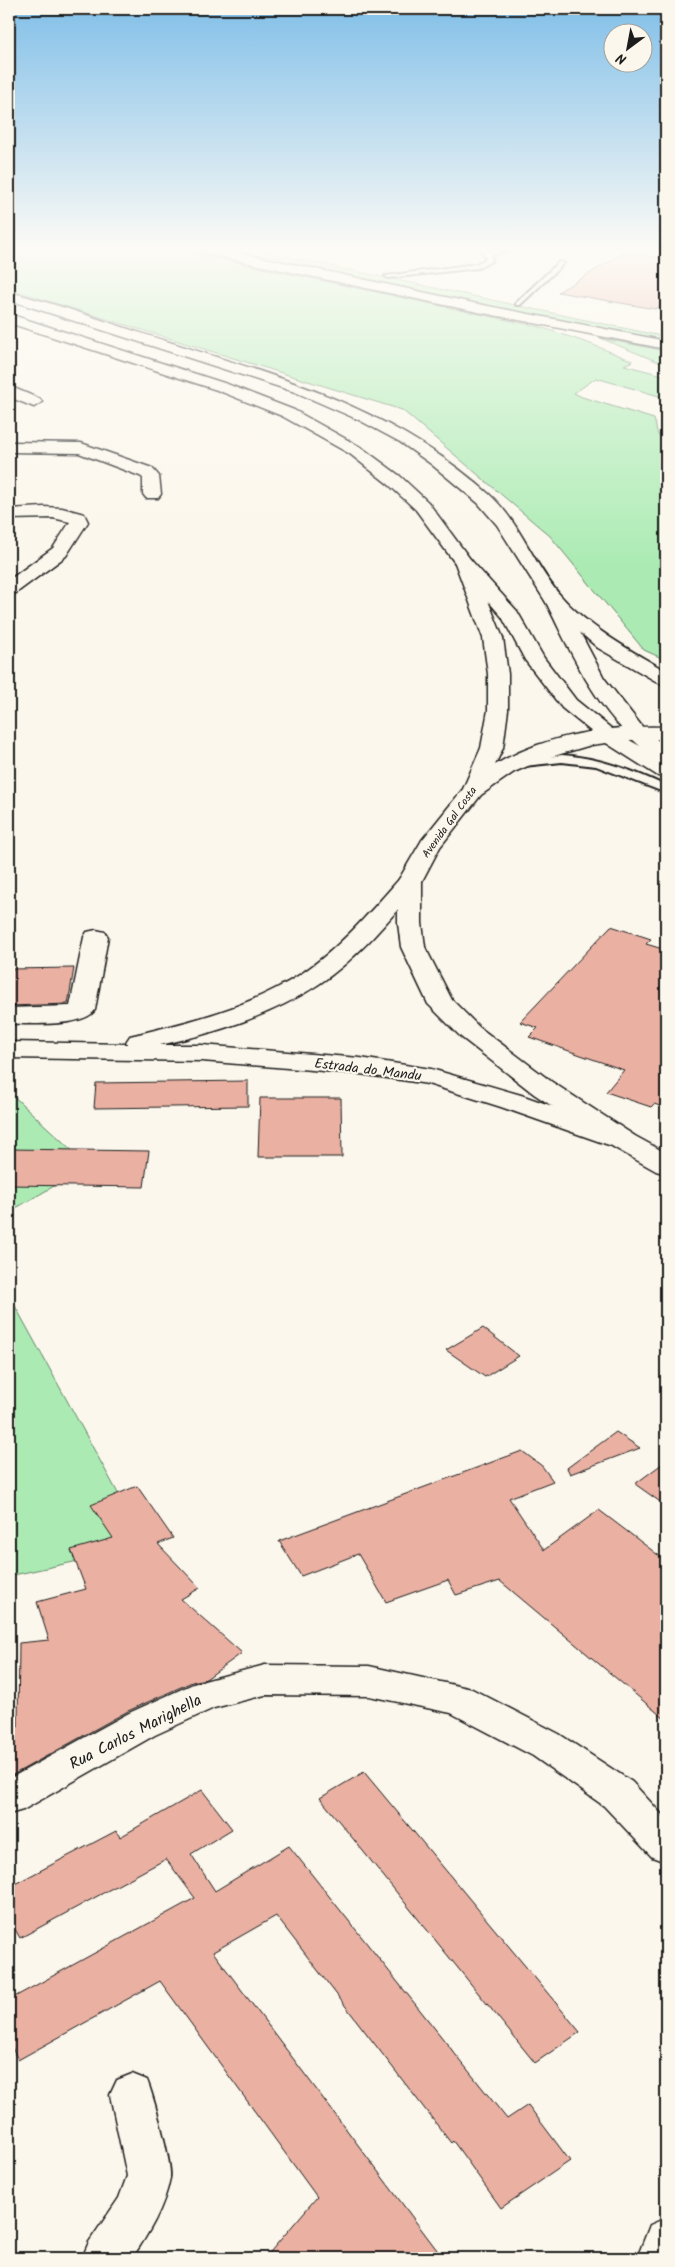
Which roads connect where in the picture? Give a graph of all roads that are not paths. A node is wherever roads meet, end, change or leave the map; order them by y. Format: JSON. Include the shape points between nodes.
{"nodes":[{"id":1,"x":123,"y":355,"type":"edge"},
{"id":2,"x":193,"y":355,"type":"edge"},
{"id":3,"x":9,"y":391,"type":"edge"},
{"id":4,"x":34,"y":402,"type":"dead end"},
{"id":5,"x":9,"y":447,"type":"edge"},
{"id":6,"x":152,"y":494,"type":"dead end"},
{"id":7,"x":9,"y":514,"type":"edge"},
{"id":8,"x":464,"y":563,"type":"junction"},
{"id":9,"x":9,"y":589,"type":"edge"},
{"id":10,"x":554,"y":600,"type":"junction"},
{"id":11,"x":666,"y":679,"type":"edge"},
{"id":12,"x":638,"y":733,"type":"junction"},
{"id":13,"x":666,"y":733,"type":"edge"},
{"id":14,"x":610,"y":737,"type":"junction"},
{"id":15,"x":666,"y":757,"type":"edge"},
{"id":16,"x":508,"y":767,"type":"junction"},
{"id":17,"x":666,"y":771,"type":"edge"},
{"id":18,"x":473,"y":790,"type":"junction"},
{"id":19,"x":666,"y":790,"type":"edge"},
{"id":20,"x":410,"y":881,"type":"junction"},
{"id":21,"x":96,"y":937,"type":"dead end"},
{"id":22,"x":9,"y":1016,"type":"edge"},
{"id":23,"x":9,"y":1050,"type":"edge"},
{"id":24,"x":100,"y":1050,"type":"junction"},
{"id":25,"x":625,"y":1142,"type":"junction"},
{"id":26,"x":666,"y":1165,"type":"edge"},
{"id":27,"x":9,"y":1798,"type":"edge"},
{"id":28,"x":666,"y":1845,"type":"edge"},
{"id":29,"x":132,"y":2095,"type":"dead end"},
{"id":30,"x":666,"y":2242,"type":"edge"},
{"id":31,"x":105,"y":2258,"type":"edge"},
{"id":32,"x":660,"y":2258,"type":"edge"}],
"edges":[{"from":1,"to":8,"type":"main road","name":"Avenida Gal Costa","via":[[222,387],[296,418],[356,451],[422,506]]},
{"from":2,"to":10,"type":"main road","via":[[300,389],[366,417],[437,460],[484,499],[504,522]]},
{"from":3,"to":4,"type":"main road"},
{"from":5,"to":6,"type":"main road","via":[[64,447],[91,451],[118,464],[146,472],[151,476]]},
{"from":7,"to":9,"type":"main road","via":[[72,515],[79,522],[60,552]]},
{"from":8,"to":14,"type":"main road","via":[[510,615],[534,660],[569,704]]},
{"from":8,"to":18,"type":"main road","name":"Avenida Gal Costa","via":[[493,638],[498,674],[498,710],[492,748]]},
{"from":10,"to":11,"type":"main road","via":[[605,644]]},
{"from":10,"to":12,"type":"main road","via":[[595,680]]},
{"from":12,"to":13,"type":"main road"},
{"from":12,"to":14,"type":"main road"},
{"from":12,"to":15,"type":"main road"},
{"from":14,"to":16,"type":"main road","via":[[557,747]]},
{"from":14,"to":17,"type":"main road"},
{"from":16,"to":18,"type":"main road"},
{"from":16,"to":19,"type":"lane","via":[[550,759],[593,760],[625,770]]},
{"from":18,"to":20,"type":"main road","name":"Avenida Gal Costa","via":[[430,845]]},
{"from":20,"to":24,"type":"main road","name":"Estrada do Mandu","via":[[373,925],[330,964],[301,984],[260,1006],[182,1032]]},
{"from":20,"to":25,"type":"main road","name":"Avenida Gal Costa","via":[[413,947],[441,1004],[470,1032],[543,1088]]},
{"from":21,"to":22,"type":"main road","via":[[82,1010],[72,1014]]},
{"from":23,"to":24,"type":"main road","name":"Estrada do Mandu"},
{"from":24,"to":25,"type":"main road","name":"Estrada do Mandu","via":[[272,1057],[430,1077],[529,1107]]},
{"from":25,"to":26,"type":"main road","name":"Avenida Gal Costa"},
{"from":27,"to":28,"type":"main road","name":"Rua Carlos Marighella","via":[[142,1724],[206,1695],[265,1680],[369,1681],[459,1700],[546,1746],[618,1794]]},
{"from":29,"to":31,"type":"main road","via":[[149,2176],[137,2211]]},
{"from":30,"to":32,"type":"main road"}]}
